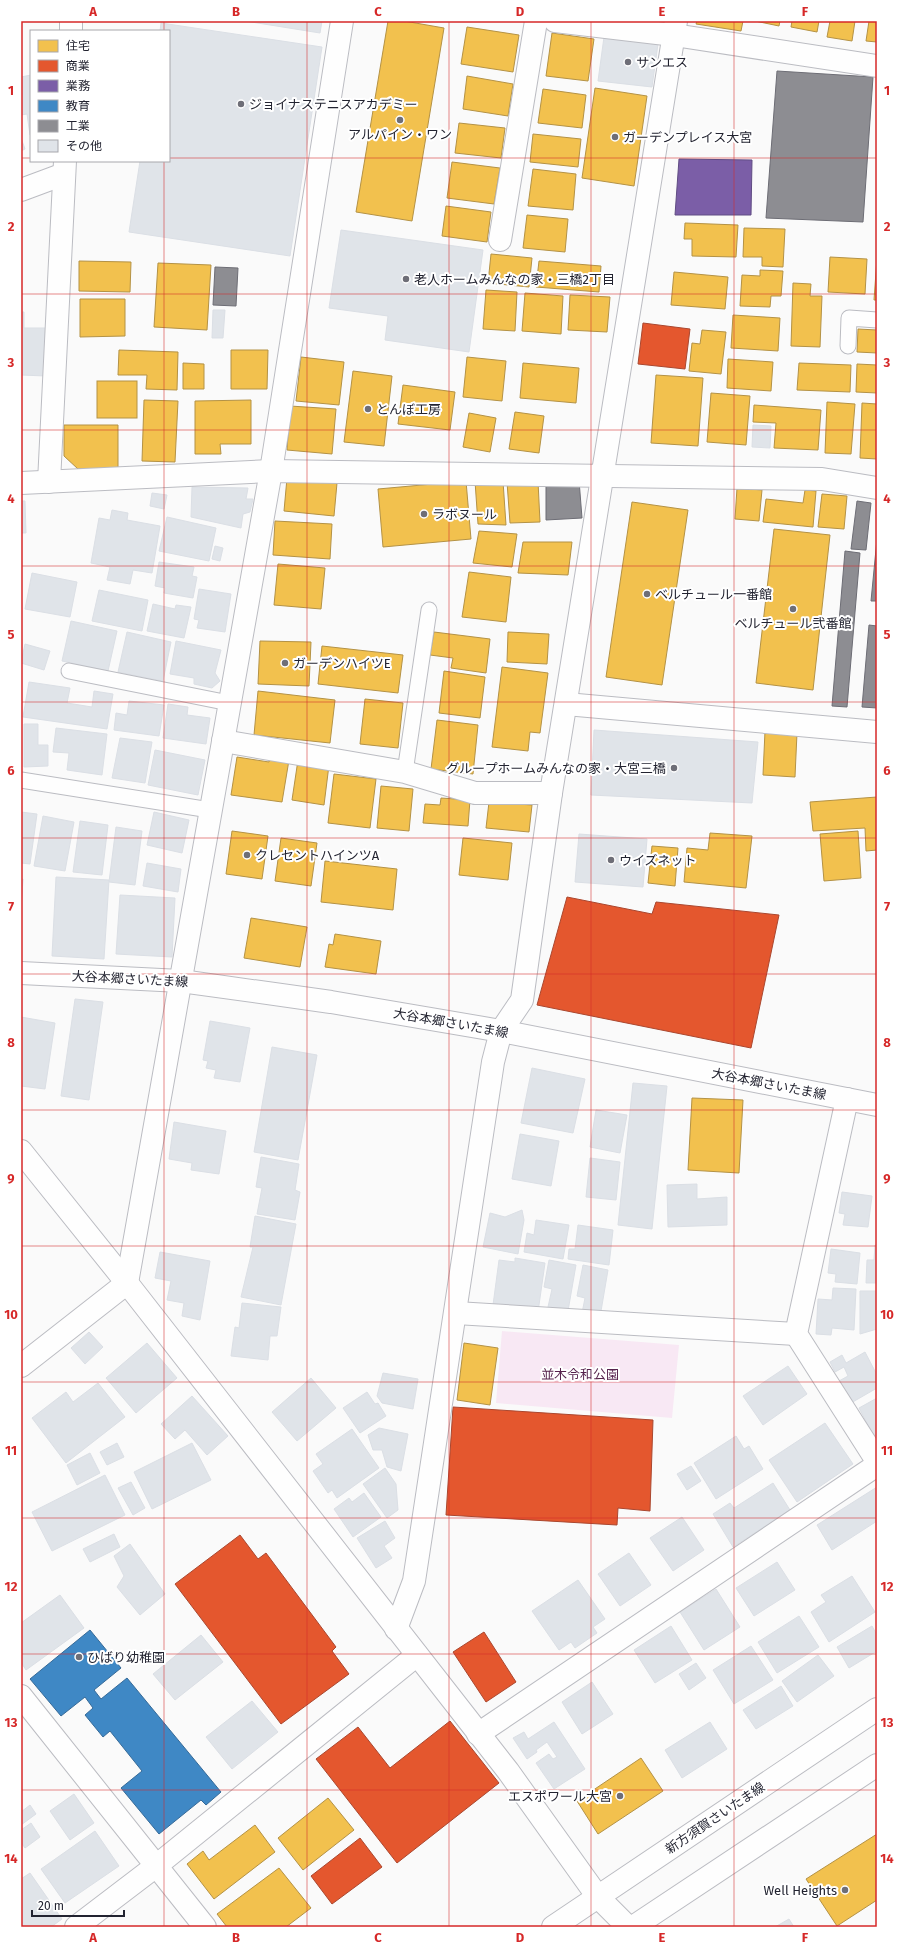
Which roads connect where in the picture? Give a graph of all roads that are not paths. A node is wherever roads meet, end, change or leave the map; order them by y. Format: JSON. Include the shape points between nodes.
{"nodes":[{"id":1,"x":342,"y":21,"type":"edge"},
{"id":2,"x":536,"y":21,"type":"edge"},
{"id":3,"x":555,"y":21,"type":"edge"},
{"id":4,"x":675,"y":28,"type":"edge"},
{"id":5,"x":877,"y":66,"type":"edge"},
{"id":6,"x":64,"y":167,"type":"edge"},
{"id":7,"x":21,"y":190,"type":"edge"},
{"id":8,"x":500,"y":240,"type":"dead end"},
{"id":9,"x":877,"y":320,"type":"edge"},
{"id":10,"x":848,"y":346,"type":"dead end"},
{"id":11,"x":271,"y":471,"type":"junction"},
{"id":12,"x":603,"y":476,"type":"junction"},
{"id":13,"x":48,"y":482,"type":"junction"},
{"id":14,"x":21,"y":483,"type":"edge"},
{"id":15,"x":877,"y":488,"type":"edge"},
{"id":16,"x":429,"y":610,"type":"dead end"},
{"id":17,"x":69,"y":671,"type":"dead end"},
{"id":18,"x":229,"y":703,"type":"junction"},
{"id":19,"x":566,"y":704,"type":"junction"},
{"id":20,"x":877,"y":732,"type":"edge"},
{"id":21,"x":223,"y":741,"type":"junction"},
{"id":22,"x":405,"y":772,"type":"junction"},
{"id":23,"x":21,"y":780,"type":"edge"},
{"id":24,"x":551,"y":793,"type":"junction"},
{"id":25,"x":210,"y":810,"type":"junction"},
{"id":26,"x":21,"y":973,"type":"edge"},
{"id":27,"x":181,"y":981,"type":"junction"},
{"id":28,"x":501,"y":1031,"type":"junction"},
{"id":29,"x":848,"y":1099,"type":"junction"},
{"id":30,"x":877,"y":1105,"type":"edge"},
{"id":31,"x":21,"y":1151,"type":"edge"},
{"id":32,"x":127,"y":1283,"type":"junction"},
{"id":33,"x":456,"y":1313,"type":"junction"},
{"id":34,"x":796,"y":1334,"type":"junction"},
{"id":35,"x":21,"y":1366,"type":"edge"},
{"id":36,"x":877,"y":1461,"type":"edge"},
{"id":37,"x":877,"y":1465,"type":"edge"},
{"id":38,"x":396,"y":1629,"type":"junction"},
{"id":39,"x":417,"y":1655,"type":"junction"},
{"id":40,"x":21,"y":1696,"type":"edge"},
{"id":41,"x":877,"y":1709,"type":"edge"},
{"id":42,"x":478,"y":1734,"type":"junction"},
{"id":43,"x":877,"y":1765,"type":"edge"},
{"id":44,"x":156,"y":1866,"type":"junction"},
{"id":45,"x":598,"y":1896,"type":"junction"},
{"id":46,"x":76,"y":1927,"type":"edge"},
{"id":47,"x":204,"y":1927,"type":"edge"},
{"id":48,"x":553,"y":1927,"type":"edge"},
{"id":49,"x":628,"y":1927,"type":"edge"},
{"id":50,"x":633,"y":1927,"type":"edge"}],
"edges":[{"from":1,"to":11,"type":"street"},
{"from":2,"to":8,"type":"street"},
{"from":3,"to":4,"type":"street"},
{"from":4,"to":5,"type":"street"},
{"from":4,"to":12,"type":"street"},
{"from":6,"to":7,"type":"street"},
{"from":6,"to":13,"type":"street"},
{"from":9,"to":10,"type":"lane","via":[[849,318]]},
{"from":11,"to":12,"type":"street"},
{"from":11,"to":13,"type":"street"},
{"from":11,"to":18,"type":"street"},
{"from":12,"to":15,"type":"street","via":[[822,479]]},
{"from":12,"to":19,"type":"street"},
{"from":13,"to":14,"type":"street"},
{"from":16,"to":22,"type":"lane"},
{"from":17,"to":18,"type":"lane"},
{"from":18,"to":21,"type":"street"},
{"from":19,"to":20,"type":"street"},
{"from":19,"to":24,"type":"street"},
{"from":21,"to":22,"type":"street"},
{"from":21,"to":25,"type":"street"},
{"from":22,"to":24,"type":"street","via":[[475,793]]},
{"from":23,"to":25,"type":"lane"},
{"from":24,"to":28,"type":"street","via":[[522,1000]]},
{"from":25,"to":27,"type":"street"},
{"from":26,"to":27,"type":"street","name":"大谷本郷さいたま線"},
{"from":27,"to":28,"type":"street","name":"大谷本郷さいたま線","via":[[331,1002]]},
{"from":27,"to":32,"type":"street"},
{"from":28,"to":29,"type":"street","name":"大谷本郷さいたま線"},
{"from":28,"to":33,"type":"street","via":[[493,1062]]},
{"from":29,"to":30,"type":"street","name":"大谷本郷さいたま線"},
{"from":29,"to":34,"type":"street"},
{"from":31,"to":32,"type":"street"},
{"from":32,"to":35,"type":"street"},
{"from":32,"to":38,"type":"street"},
{"from":33,"to":34,"type":"street"},
{"from":33,"to":38,"type":"street","via":[[414,1581]]},
{"from":34,"to":36,"type":"street"},
{"from":37,"to":42,"type":"street"},
{"from":38,"to":39,"type":"street"},
{"from":39,"to":42,"type":"street"},
{"from":39,"to":44,"type":"street"},
{"from":40,"to":44,"type":"street"},
{"from":41,"to":45,"type":"street","name":"新方須賀さいたま線"},
{"from":42,"to":45,"type":"street","via":[[508,1771]]},
{"from":43,"to":50,"type":"street"},
{"from":44,"to":46,"type":"street"},
{"from":44,"to":47,"type":"street"},
{"from":45,"to":48,"type":"street","name":"新方須賀さいたま線"},
{"from":45,"to":49,"type":"street"}]}
